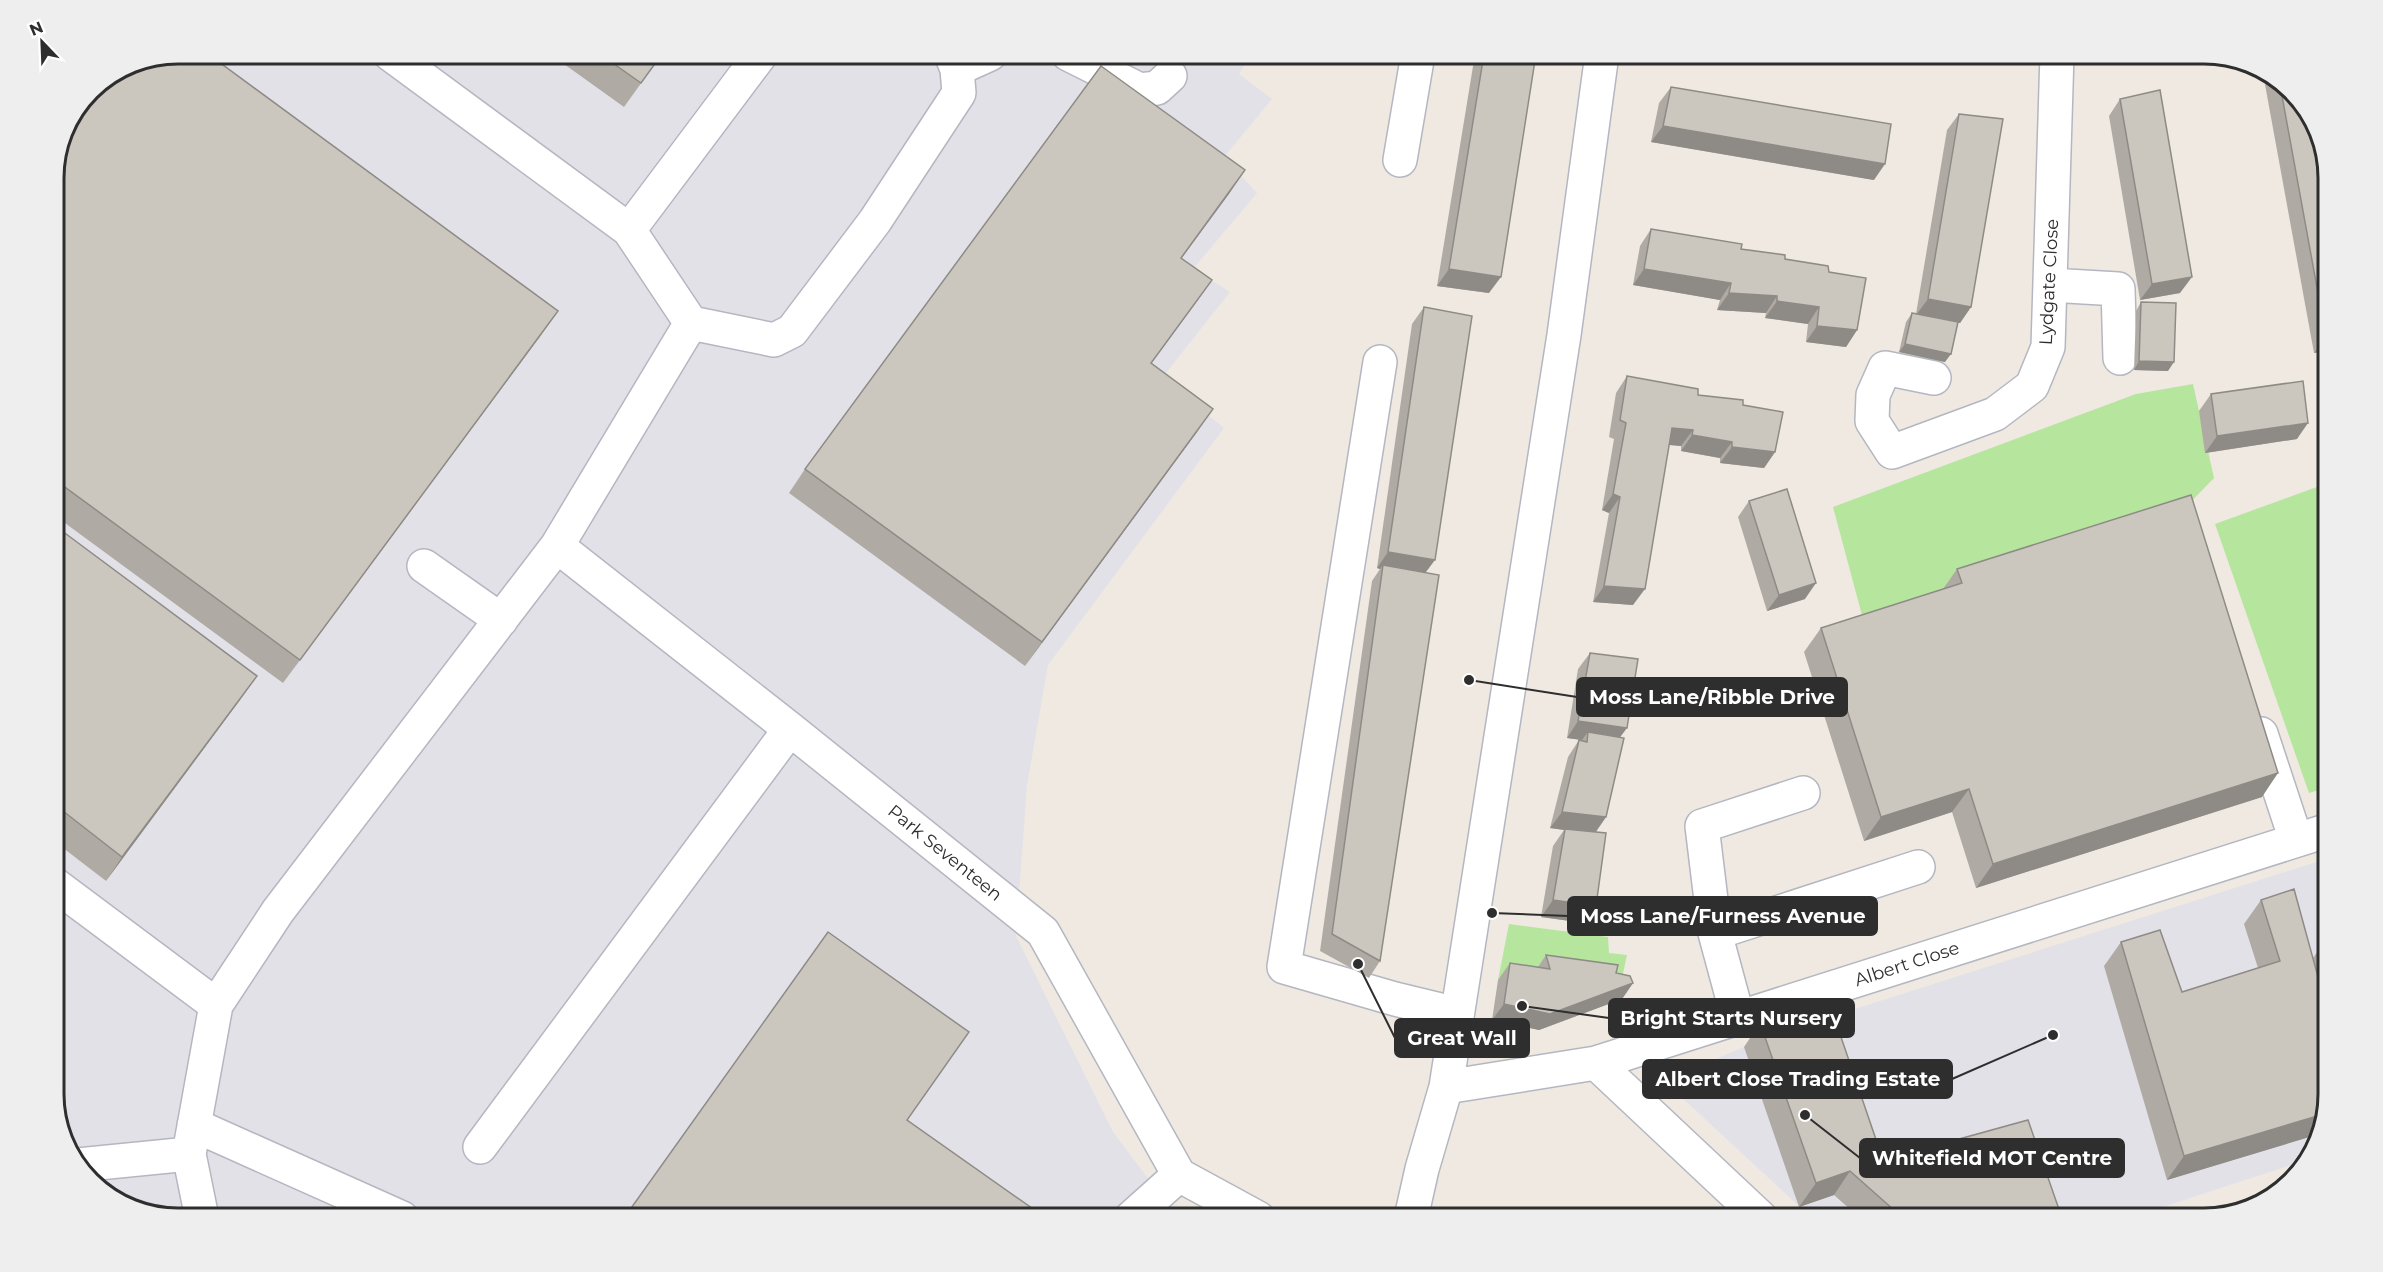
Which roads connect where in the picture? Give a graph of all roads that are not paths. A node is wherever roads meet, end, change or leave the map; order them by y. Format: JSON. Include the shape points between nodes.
{"nodes":[{"id":1,"x":404,"y":64,"type":"edge"},
{"id":2,"x":754,"y":64,"type":"edge"},
{"id":3,"x":954,"y":64,"type":"edge"},
{"id":4,"x":1088,"y":64,"type":"edge"},
{"id":5,"x":1416,"y":64,"type":"edge"},
{"id":6,"x":1601,"y":64,"type":"edge"},
{"id":7,"x":2057,"y":64,"type":"edge"},
{"id":8,"x":1170,"y":76,"type":"dead end"},
{"id":9,"x":1400,"y":160,"type":"dead end"},
{"id":10,"x":629,"y":230,"type":"junction"},
{"id":11,"x":2050,"y":285,"type":"junction"},
{"id":12,"x":691,"y":323,"type":"junction"},
{"id":13,"x":2120,"y":358,"type":"dead end"},
{"id":14,"x":1380,"y":362,"type":"dead end"},
{"id":15,"x":1935,"y":378,"type":"dead end"},
{"id":16,"x":557,"y":546,"type":"junction"},
{"id":17,"x":424,"y":566,"type":"dead end"},
{"id":18,"x":501,"y":620,"type":"junction"},
{"id":19,"x":2252,"y":707,"type":"edge"},
{"id":20,"x":790,"y":729,"type":"junction"},
{"id":21,"x":1803,"y":793,"type":"dead end"},
{"id":22,"x":2318,"y":833,"type":"edge"},
{"id":23,"x":2296,"y":840,"type":"junction"},
{"id":24,"x":1918,"y":867,"type":"dead end"},
{"id":25,"x":65,"y":892,"type":"edge"},
{"id":26,"x":1715,"y":933,"type":"junction"},
{"id":27,"x":216,"y":1005,"type":"junction"},
{"id":28,"x":1457,"y":1014,"type":"junction"},
{"id":29,"x":1738,"y":1018,"type":"junction"},
{"id":30,"x":1596,"y":1063,"type":"junction"},
{"id":31,"x":1446,"y":1087,"type":"junction"},
{"id":32,"x":191,"y":1140,"type":"junction"},
{"id":33,"x":480,"y":1147,"type":"dead end"},
{"id":34,"x":88,"y":1163,"type":"edge"},
{"id":35,"x":1179,"y":1174,"type":"junction"},
{"id":36,"x":201,"y":1208,"type":"edge"},
{"id":37,"x":375,"y":1208,"type":"edge"},
{"id":38,"x":1142,"y":1208,"type":"edge"},
{"id":39,"x":1240,"y":1208,"type":"edge"},
{"id":40,"x":1413,"y":1208,"type":"edge"},
{"id":41,"x":1750,"y":1208,"type":"edge"}],
"edges":[{"from":1,"to":10,"type":"street"},
{"from":2,"to":10,"type":"street"},
{"from":3,"to":12,"type":"street","via":[[959,93],[874,221],[792,331],[774,340]]},
{"from":4,"to":8,"type":"street","via":[[1140,90],[1157,88]]},
{"from":5,"to":9,"type":"street"},
{"from":6,"to":28,"type":"street","via":[[1564,334]]},
{"from":7,"to":11,"type":"street","name":"Lydgate Close"},
{"from":10,"to":12,"type":"street"},
{"from":11,"to":13,"type":"street","via":[[2118,289]]},
{"from":11,"to":15,"type":"street","name":"Lydgate Close","via":[[2048,347],[2032,386],[1995,414],[1892,452],[1872,421],[1873,395],[1885,368]]},
{"from":12,"to":16,"type":"street"},
{"from":14,"to":28,"type":"street","via":[[1284,967]]},
{"from":16,"to":18,"type":"street"},
{"from":16,"to":20,"type":"street","name":"Park Seventeen"},
{"from":17,"to":18,"type":"street"},
{"from":18,"to":27,"type":"street","via":[[278,911]]},
{"from":19,"to":23,"type":"street"},
{"from":20,"to":33,"type":"street"},
{"from":20,"to":35,"type":"street","name":"Park Seventeen","via":[[1043,932]]},
{"from":21,"to":26,"type":"street","via":[[1702,826]]},
{"from":22,"to":23,"type":"street","name":"Albert Close"},
{"from":23,"to":29,"type":"street","name":"Albert Close"},
{"from":24,"to":26,"type":"street"},
{"from":25,"to":27,"type":"street"},
{"from":26,"to":29,"type":"street"},
{"from":27,"to":32,"type":"street"},
{"from":28,"to":31,"type":"street"},
{"from":29,"to":30,"type":"street","name":"Albert Close"},
{"from":30,"to":31,"type":"street","name":"Albert Close"},
{"from":30,"to":41,"type":"street"},
{"from":31,"to":40,"type":"street"},
{"from":32,"to":34,"type":"street"},
{"from":32,"to":36,"type":"street"},
{"from":32,"to":37,"type":"street"},
{"from":35,"to":38,"type":"street"},
{"from":35,"to":39,"type":"street"}]}
